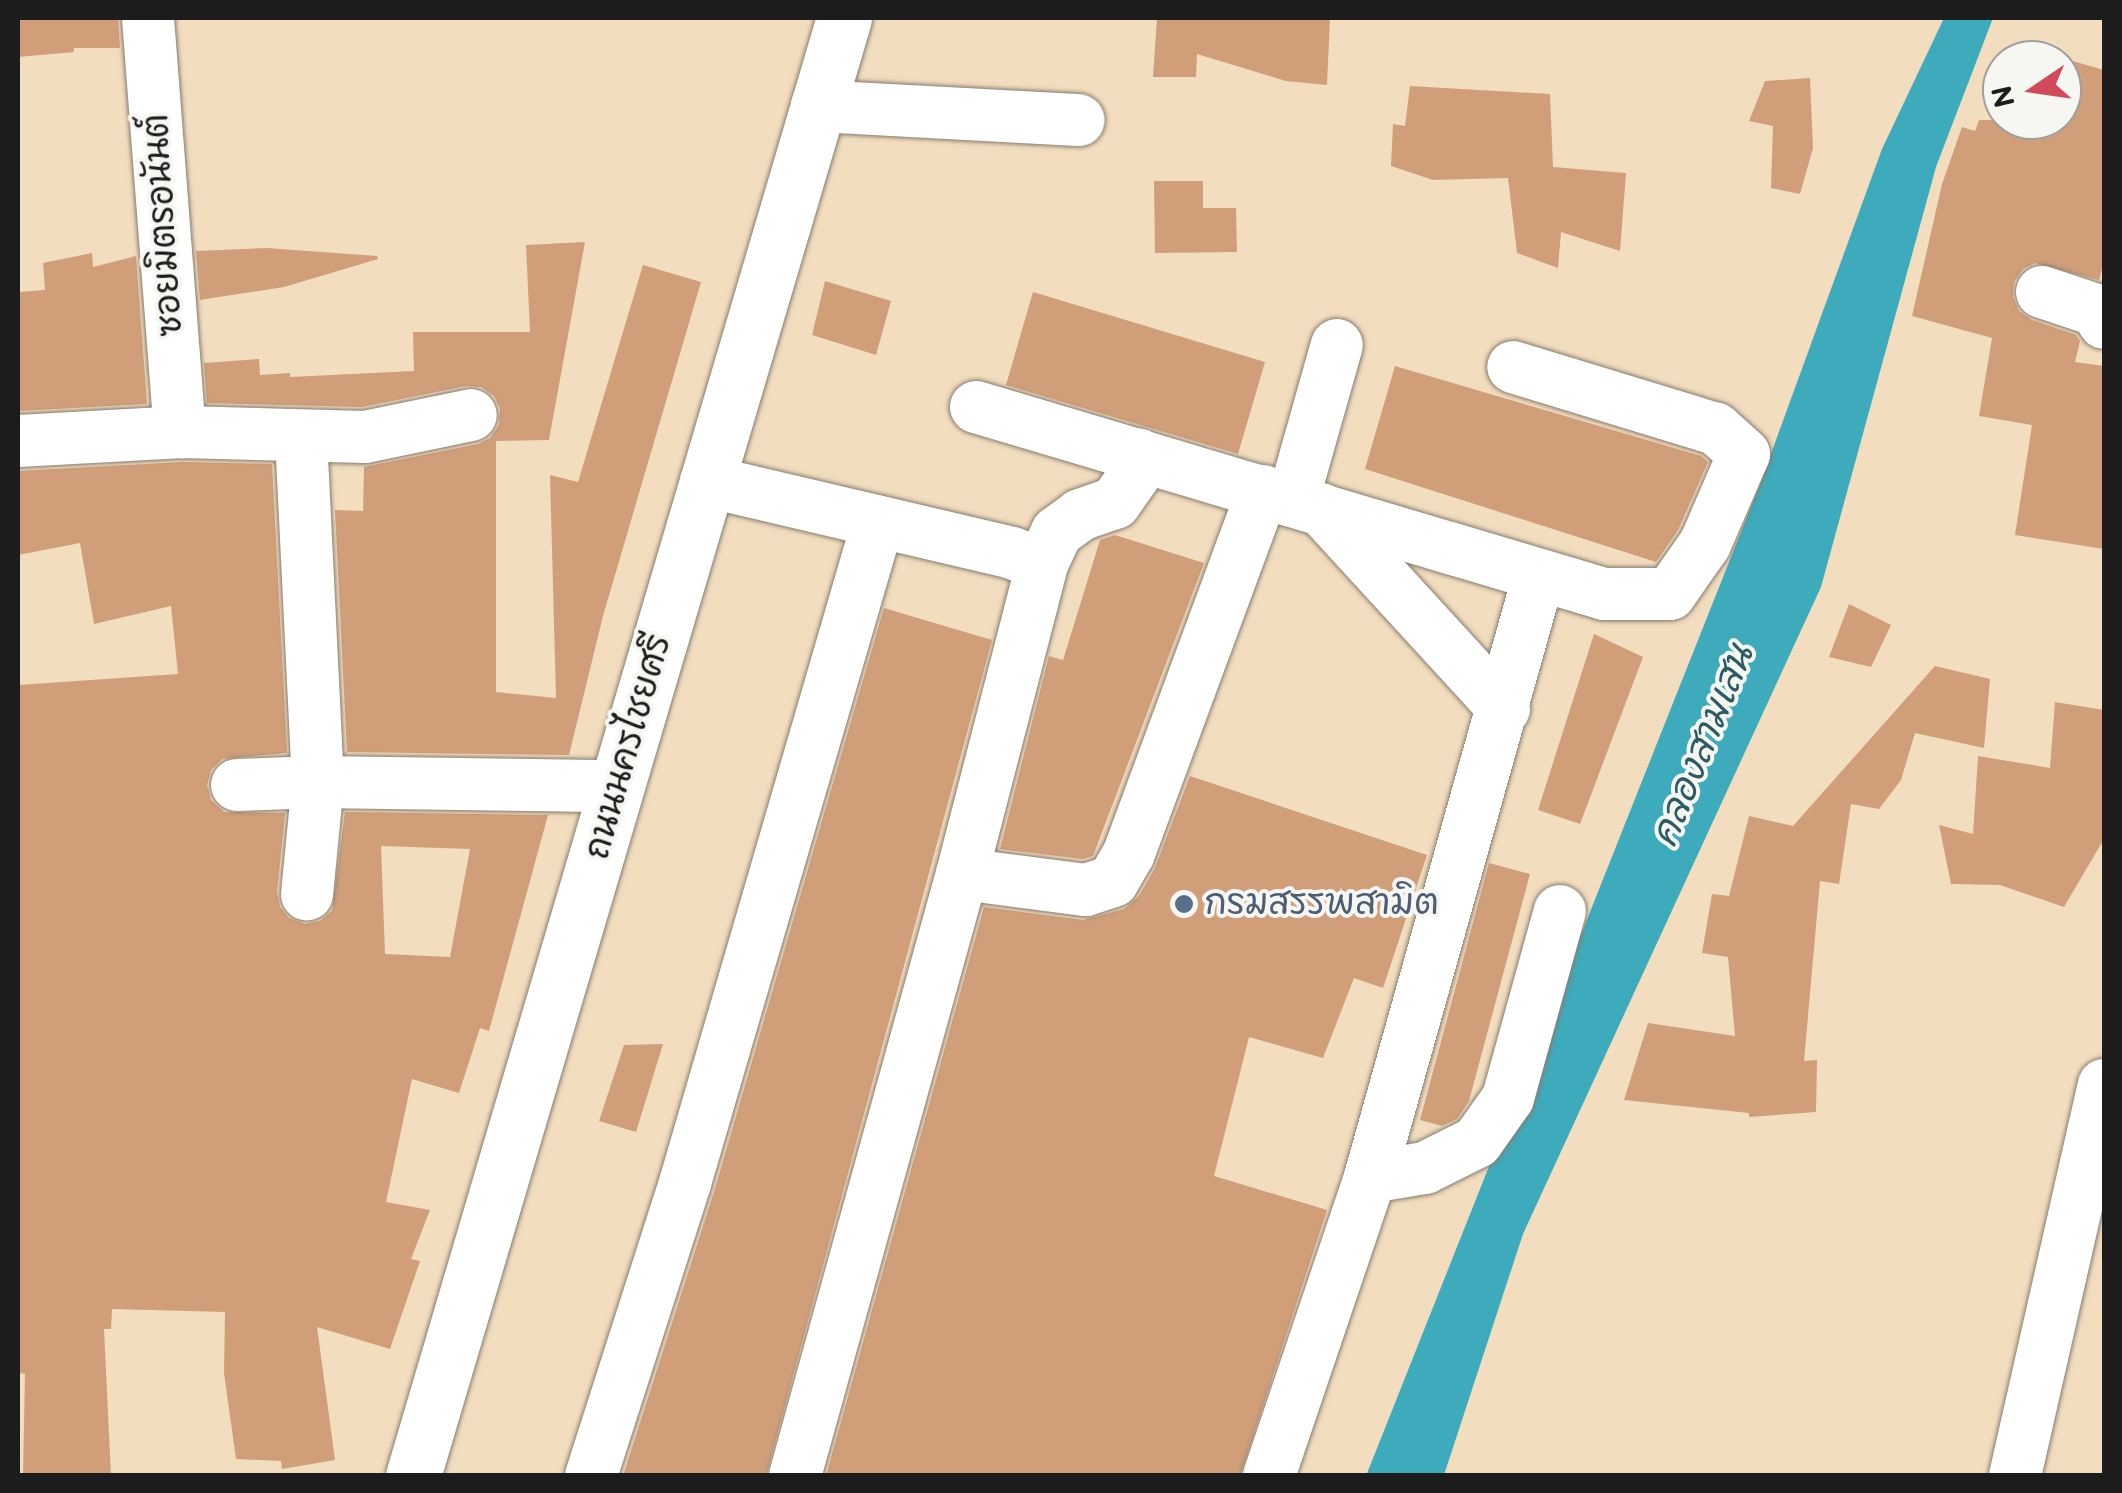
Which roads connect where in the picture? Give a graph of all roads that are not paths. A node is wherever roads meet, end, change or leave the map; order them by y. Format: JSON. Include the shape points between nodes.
{"nodes":[{"id":1,"x":148,"y":18,"type":"edge"},
{"id":2,"x":844,"y":18,"type":"edge"},
{"id":3,"x":817,"y":106,"type":"junction"},
{"id":4,"x":1078,"y":120,"type":"dead end"},
{"id":5,"x":2042,"y":292,"type":"dead end"},
{"id":6,"x":2104,"y":323,"type":"edge"},
{"id":7,"x":1338,"y":344,"type":"dead end"},
{"id":8,"x":1513,"y":368,"type":"dead end"},
{"id":9,"x":976,"y":407,"type":"dead end"},
{"id":10,"x":471,"y":415,"type":"dead end"},
{"id":11,"x":183,"y":432,"type":"junction"},
{"id":12,"x":300,"y":436,"type":"junction"},
{"id":13,"x":18,"y":441,"type":"edge"},
{"id":14,"x":1139,"y":455,"type":"junction"},
{"id":15,"x":706,"y":481,"type":"junction"},
{"id":16,"x":1292,"y":500,"type":"junction"},
{"id":17,"x":878,"y":522,"type":"junction"},
{"id":18,"x":1042,"y":564,"type":"junction"},
{"id":19,"x":1539,"y":575,"type":"junction"},
{"id":20,"x":1504,"y":709,"type":"junction"},
{"id":21,"x":318,"y":782,"type":"junction"},
{"id":22,"x":237,"y":785,"type":"dead end"},
{"id":23,"x":618,"y":786,"type":"junction"},
{"id":24,"x":962,"y":874,"type":"junction"},
{"id":25,"x":308,"y":894,"type":"dead end"},
{"id":26,"x":1560,"y":911,"type":"dead end"},
{"id":27,"x":2104,"y":1085,"type":"edge"},
{"id":28,"x":1370,"y":1177,"type":"junction"},
{"id":29,"x":413,"y":1476,"type":"edge"},
{"id":30,"x":592,"y":1476,"type":"edge"},
{"id":31,"x":795,"y":1476,"type":"edge"},
{"id":32,"x":1269,"y":1476,"type":"edge"},
{"id":33,"x":2015,"y":1476,"type":"edge"}],
"edges":[{"from":1,"to":11,"type":"street","name":"ซอยมิตรอนันต์"},
{"from":2,"to":3,"type":"main road","name":"ถนนนครไชยศรี"},
{"from":3,"to":4,"type":"street"},
{"from":3,"to":15,"type":"main road","name":"ถนนนครไชยศรี"},
{"from":5,"to":6,"type":"street","via":[[2096,310]]},
{"from":7,"to":16,"type":"street"},
{"from":8,"to":19,"type":"street","via":[[1716,429],[1744,454],[1705,544],[1670,594],[1604,594]]},
{"from":9,"to":14,"type":"street"},
{"from":10,"to":12,"type":"street","via":[[365,437]]},
{"from":11,"to":12,"type":"street"},
{"from":11,"to":13,"type":"street"},
{"from":12,"to":21,"type":"street"},
{"from":14,"to":16,"type":"street"},
{"from":14,"to":18,"type":"street","via":[[1115,503],[1080,515],[1058,532]]},
{"from":15,"to":17,"type":"street"},
{"from":15,"to":23,"type":"main road","name":"ถนนนครไชยศรี"},
{"from":16,"to":19,"type":"street"},
{"from":16,"to":20,"type":"street"},
{"from":16,"to":24,"type":"street","via":[[1113,881],[1086,890]]},
{"from":17,"to":18,"type":"street"},
{"from":17,"to":30,"type":"street"},
{"from":18,"to":24,"type":"street"},
{"from":19,"to":20,"type":"street"},
{"from":20,"to":28,"type":"street"},
{"from":21,"to":22,"type":"street"},
{"from":21,"to":23,"type":"street"},
{"from":21,"to":25,"type":"street"},
{"from":23,"to":29,"type":"main road","name":"ถนนนครไชยศรี"},
{"from":24,"to":31,"type":"street"},
{"from":26,"to":28,"type":"street","via":[[1508,1098],[1498,1113],[1477,1142],[1426,1168]]},
{"from":27,"to":33,"type":"street"},
{"from":28,"to":32,"type":"street"}]}
